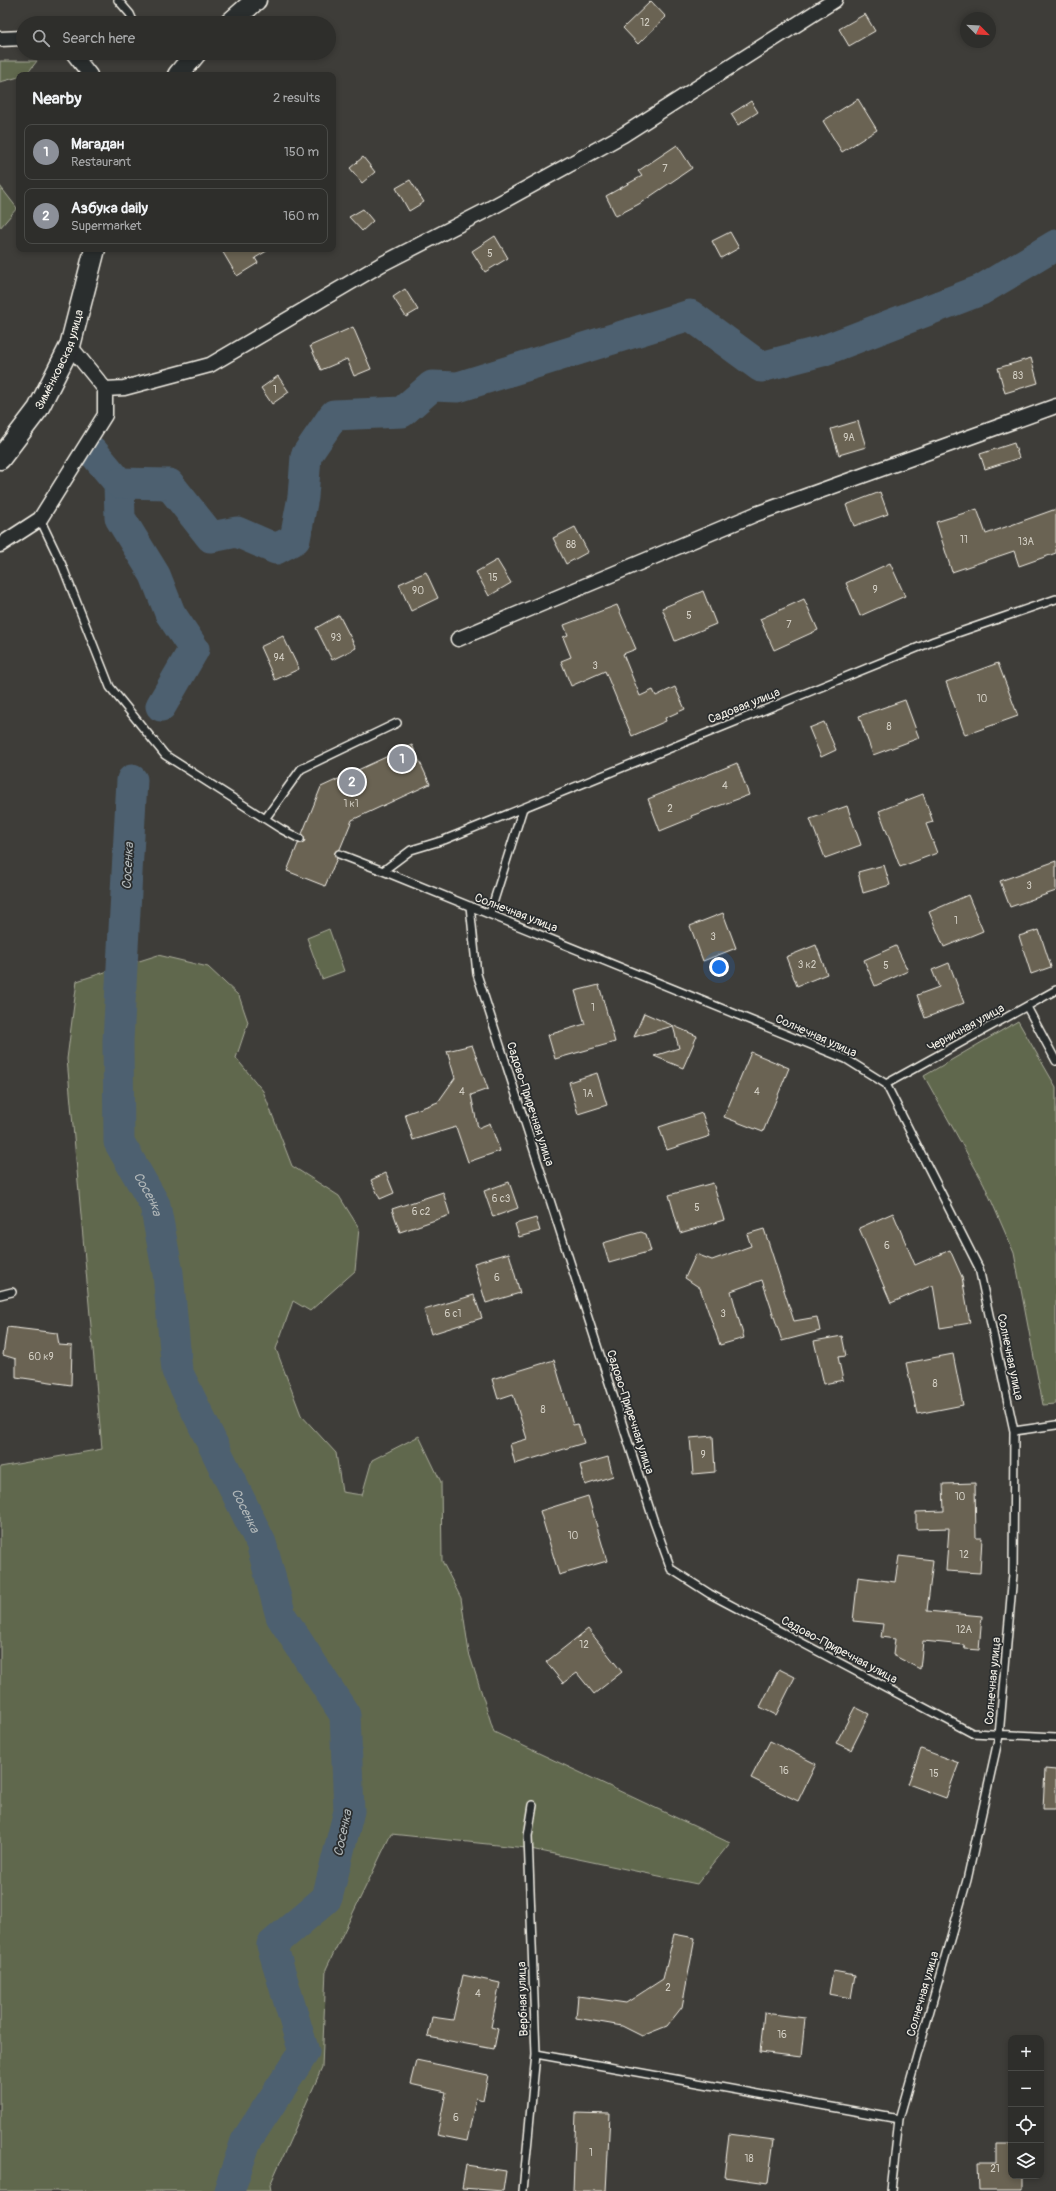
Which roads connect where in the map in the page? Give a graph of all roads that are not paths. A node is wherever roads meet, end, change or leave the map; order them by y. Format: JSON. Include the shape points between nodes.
{"nodes":[{"id":1,"x":118,"y":0,"type":"edge"},
{"id":2,"x":256,"y":0,"type":"edge"},
{"id":3,"x":835,"y":0,"type":"edge"},
{"id":4,"x":131,"y":16,"type":"edge"},
{"id":5,"x":238,"y":16,"type":"edge"},
{"id":6,"x":16,"y":38,"type":"edge"},
{"id":7,"x":0,"y":39,"type":"edge"},
{"id":8,"x":78,"y":60,"type":"edge"},
{"id":9,"x":190,"y":60,"type":"edge"},
{"id":10,"x":88,"y":72,"type":"edge"},
{"id":11,"x":180,"y":72,"type":"edge"},
{"id":12,"x":94,"y":252,"type":"edge"},
{"id":13,"x":70,"y":346,"type":"junction"},
{"id":14,"x":105,"y":389,"type":"junction"},
{"id":15,"x":1056,"y":406,"type":"edge"},
{"id":16,"x":0,"y":459,"type":"edge"},
{"id":17,"x":40,"y":519,"type":"junction"},
{"id":18,"x":0,"y":545,"type":"edge"},
{"id":19,"x":1056,"y":599,"type":"edge"},
{"id":20,"x":458,"y":639,"type":"dead end"},
{"id":21,"x":397,"y":723,"type":"dead end"},
{"id":22,"x":523,"y":808,"type":"junction"},
{"id":23,"x":265,"y":819,"type":"junction"},
{"id":24,"x":300,"y":839,"type":"dead end"},
{"id":25,"x":339,"y":854,"type":"dead end"},
{"id":26,"x":383,"y":871,"type":"junction"},
{"id":27,"x":470,"y":906,"type":"junction"},
{"id":28,"x":490,"y":913,"type":"junction"},
{"id":29,"x":1056,"y":990,"type":"edge"},
{"id":30,"x":1026,"y":1007,"type":"junction"},
{"id":31,"x":1056,"y":1061,"type":"edge"},
{"id":32,"x":886,"y":1084,"type":"junction"},
{"id":33,"x":12,"y":1292,"type":"dead end"},
{"id":34,"x":0,"y":1295,"type":"edge"},
{"id":35,"x":1056,"y":1426,"type":"edge"},
{"id":36,"x":1014,"y":1431,"type":"junction"},
{"id":37,"x":999,"y":1736,"type":"junction"},
{"id":38,"x":1056,"y":1737,"type":"edge"},
{"id":39,"x":533,"y":1805,"type":"dead end"},
{"id":40,"x":536,"y":2054,"type":"junction"},
{"id":41,"x":899,"y":2119,"type":"junction"},
{"id":42,"x":523,"y":2191,"type":"edge"},
{"id":43,"x":891,"y":2191,"type":"edge"}],
"edges":[{"from":1,"to":4,"type":"lane"},
{"from":2,"to":5,"type":"main road"},
{"from":3,"to":14,"type":"street","via":[[623,135],[489,209],[382,264],[210,366],[124,388]]},
{"from":6,"to":7,"type":"street"},
{"from":8,"to":10,"type":"street"},
{"from":9,"to":11,"type":"main road"},
{"from":12,"to":13,"type":"main road","name":"Зимёнковская улица"},
{"from":13,"to":14,"type":"street"},
{"from":13,"to":16,"type":"main road","name":"Зимёнковская улица","via":[[38,409]]},
{"from":14,"to":17,"type":"street","via":[[105,415]]},
{"from":15,"to":20,"type":"street","via":[[756,514]]},
{"from":17,"to":18,"type":"street"},
{"from":17,"to":23,"type":"lane","via":[[62,565],[110,687],[165,755]]},
{"from":19,"to":22,"type":"lane","name":"Садовая улица","via":[[934,641]]},
{"from":21,"to":23,"type":"lane","via":[[301,769]]},
{"from":22,"to":26,"type":"lane","name":"Садовая улица","via":[[444,840],[411,850]]},
{"from":22,"to":28,"type":"lane"},
{"from":23,"to":24,"type":"lane"},
{"from":25,"to":26,"type":"lane","name":"Солнечная улица"},
{"from":26,"to":27,"type":"lane","name":"Солнечная улица"},
{"from":27,"to":28,"type":"lane","name":"Солнечная улица"},
{"from":27,"to":37,"type":"lane","name":"Садово-Приречная улица","via":[[477,974],[671,1569],[710,1594],[972,1733]]},
{"from":28,"to":32,"type":"lane","name":"Солнечная улица","via":[[846,1059]]},
{"from":29,"to":30,"type":"lane","name":"Черничная улица"},
{"from":30,"to":31,"type":"lane"},
{"from":30,"to":32,"type":"lane","name":"Черничная улица"},
{"from":32,"to":36,"type":"lane","name":"Солнечная улица","via":[[979,1268]]},
{"from":33,"to":34,"type":"lane"},
{"from":35,"to":36,"type":"lane"},
{"from":36,"to":37,"type":"lane","name":"Солнечная улица","via":[[1013,1574]]},
{"from":37,"to":38,"type":"lane","name":"Садово-Приречная улица"},
{"from":37,"to":41,"type":"lane","name":"Солнечная улица","via":[[967,1880]]},
{"from":39,"to":40,"type":"lane","name":"Вербная улица","via":[[528,1836]]},
{"from":40,"to":41,"type":"lane"},
{"from":40,"to":42,"type":"lane","name":"Вербная улица"},
{"from":41,"to":43,"type":"lane","name":"Солнечная улица"}]}
